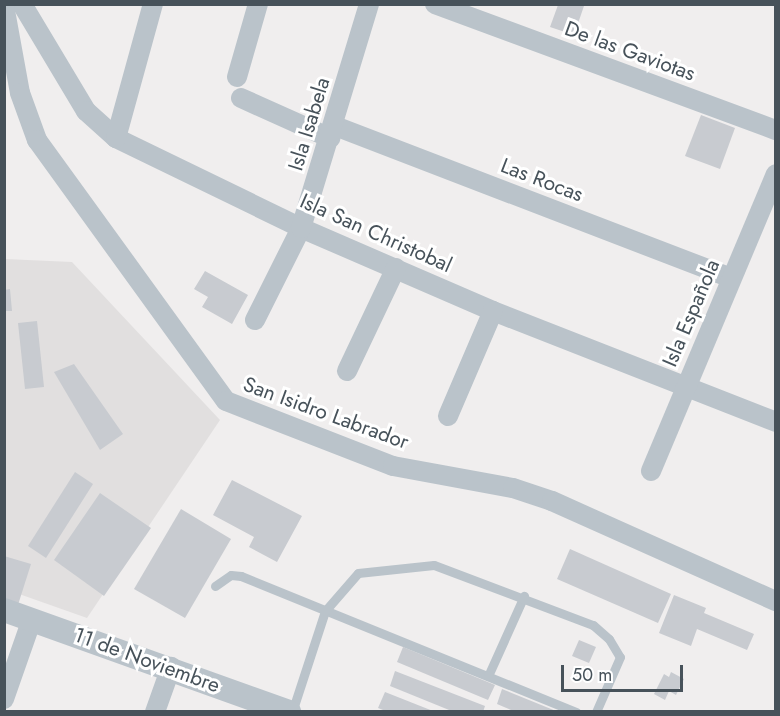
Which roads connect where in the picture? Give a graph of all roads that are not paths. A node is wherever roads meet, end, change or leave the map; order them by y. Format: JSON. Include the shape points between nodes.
{"nodes":[{"id":1,"x":22,"y":4,"type":"edge"},
{"id":2,"x":153,"y":4,"type":"edge"},
{"id":3,"x":258,"y":4,"type":"edge"},
{"id":4,"x":369,"y":4,"type":"edge"},
{"id":5,"x":435,"y":4,"type":"edge"},
{"id":6,"x":4,"y":5,"type":"edge"},
{"id":7,"x":237,"y":77,"type":"dead end"},
{"id":8,"x":241,"y":98,"type":"dead end"},
{"id":9,"x":776,"y":130,"type":"edge"},
{"id":10,"x":333,"y":132,"type":"junction"},
{"id":11,"x":116,"y":138,"type":"junction"},
{"id":12,"x":776,"y":174,"type":"edge"},
{"id":13,"x":301,"y":228,"type":"junction"},
{"id":14,"x":396,"y":268,"type":"junction"},
{"id":15,"x":731,"y":278,"type":"junction"},
{"id":16,"x":494,"y":311,"type":"junction"},
{"id":17,"x":255,"y":320,"type":"dead end"},
{"id":18,"x":347,"y":371,"type":"dead end"},
{"id":19,"x":685,"y":388,"type":"junction"},
{"id":20,"x":448,"y":416,"type":"dead end"},
{"id":21,"x":776,"y":422,"type":"edge"},
{"id":22,"x":651,"y":471,"type":"dead end"},
{"id":23,"x":215,"y":586,"type":"dead end"},
{"id":24,"x":524,"y":596,"type":"junction"},
{"id":25,"x":776,"y":601,"type":"edge"},
{"id":26,"x":4,"y":610,"type":"edge"},
{"id":27,"x":326,"y":610,"type":"junction"},
{"id":28,"x":32,"y":619,"type":"junction"},
{"id":29,"x":171,"y":667,"type":"junction"},
{"id":30,"x":488,"y":676,"type":"junction"},
{"id":31,"x":4,"y":699,"type":"edge"},
{"id":32,"x":154,"y":711,"type":"edge"},
{"id":33,"x":290,"y":711,"type":"edge"},
{"id":34,"x":576,"y":711,"type":"edge"},
{"id":35,"x":596,"y":711,"type":"edge"}],
"edges":[{"from":1,"to":11,"type":"street","name":"Isla San Christobal","via":[[69,88],[86,111]]},
{"from":2,"to":11,"type":"street"},
{"from":3,"to":7,"type":"street"},
{"from":4,"to":10,"type":"street","name":"Isla Isabela"},
{"from":5,"to":9,"type":"street","name":"De las Gaviotas"},
{"from":6,"to":25,"type":"street","name":"San Isidro Labrador","via":[[20,93],[37,140],[226,401],[393,466],[513,488],[552,501]]},
{"from":8,"to":10,"type":"street","name":"Las Rocas"},
{"from":10,"to":13,"type":"street","name":"Isla Isabela"},
{"from":10,"to":15,"type":"street","name":"Las Rocas"},
{"from":11,"to":13,"type":"street","name":"Isla San Christobal"},
{"from":12,"to":15,"type":"street","name":"Isla Española"},
{"from":13,"to":14,"type":"street","name":"Isla San Christobal"},
{"from":13,"to":17,"type":"street","name":"Isla Isabela"},
{"from":14,"to":16,"type":"street","name":"Isla San Christobal"},
{"from":14,"to":18,"type":"street"},
{"from":15,"to":19,"type":"street","name":"Isla Española"},
{"from":16,"to":19,"type":"street","name":"Isla San Christobal"},
{"from":16,"to":20,"type":"street"},
{"from":19,"to":21,"type":"street","name":"Isla San Christobal"},
{"from":19,"to":22,"type":"street","name":"Isla Española"},
{"from":23,"to":27,"type":"lane","via":[[231,575],[241,576]]},
{"from":24,"to":27,"type":"lane","via":[[434,565],[411,566],[358,573]]},
{"from":24,"to":30,"type":"lane"},
{"from":24,"to":35,"type":"lane","via":[[593,625],[618,650],[620,657]]},
{"from":26,"to":28,"type":"street","name":"11 de Noviembre"},
{"from":27,"to":30,"type":"lane"},
{"from":27,"to":33,"type":"lane"},
{"from":28,"to":29,"type":"street","name":"11 de Noviembre"},
{"from":28,"to":31,"type":"street"},
{"from":29,"to":32,"type":"street"},
{"from":29,"to":33,"type":"street","name":"11 de Noviembre"},
{"from":30,"to":34,"type":"lane"}]}
